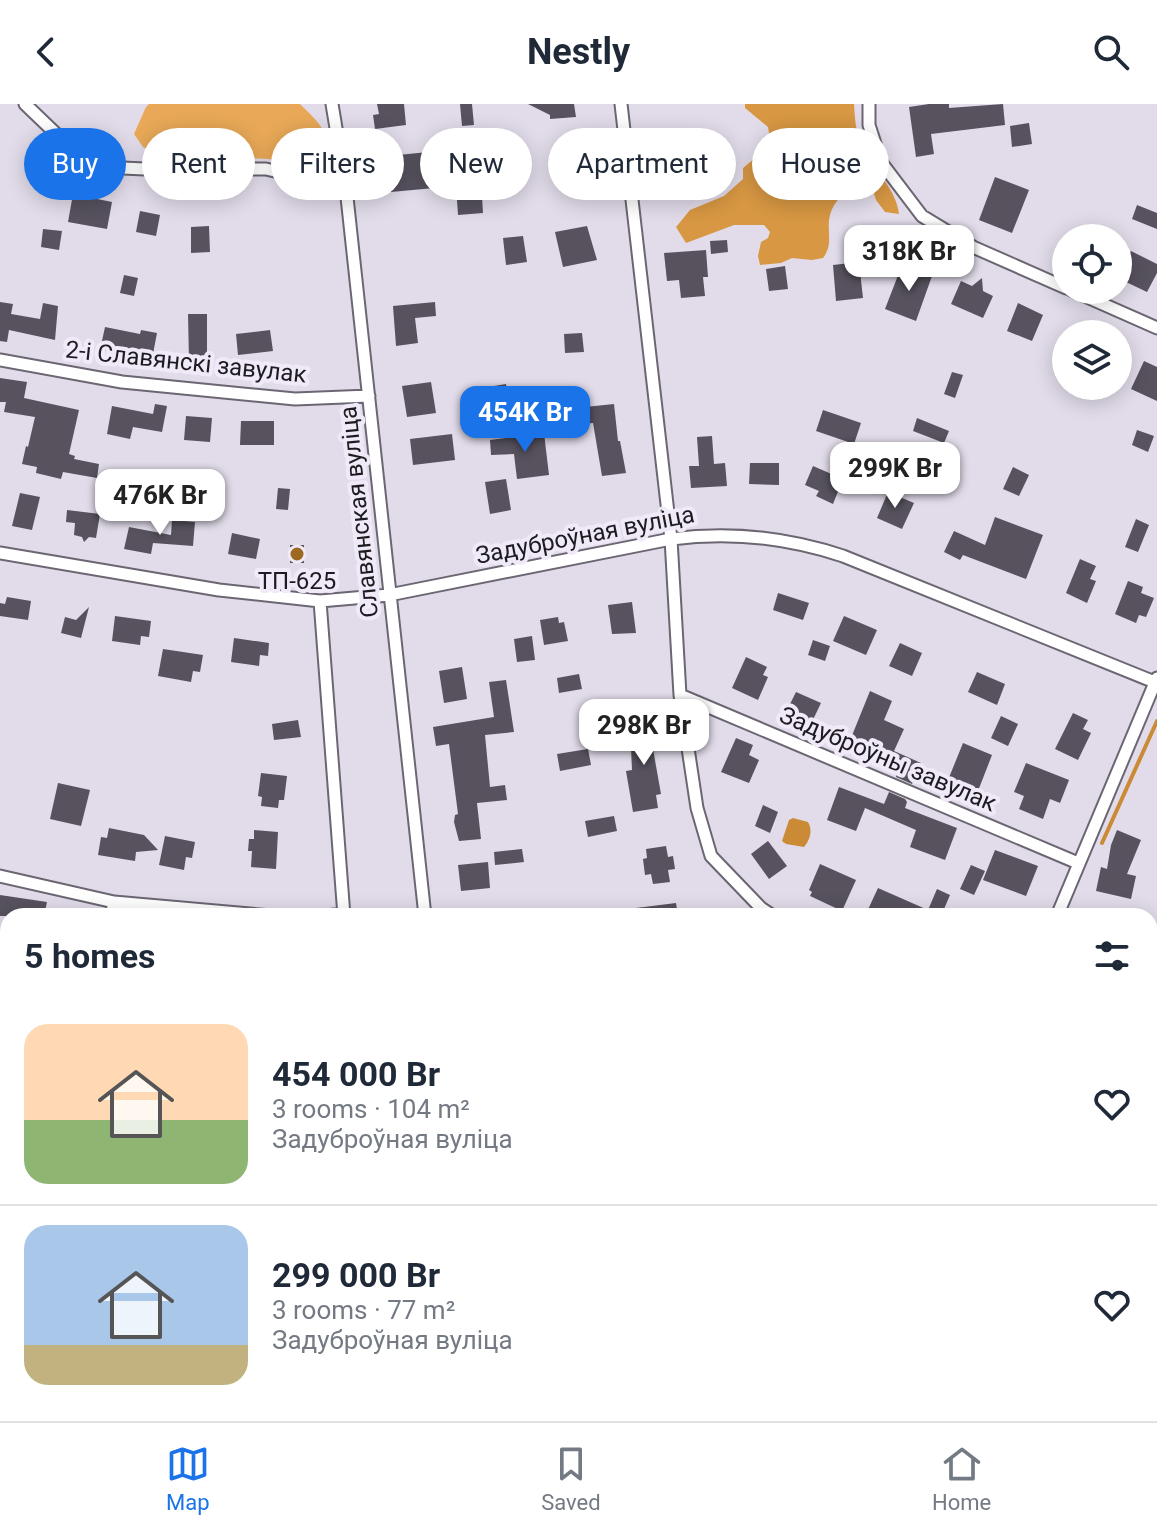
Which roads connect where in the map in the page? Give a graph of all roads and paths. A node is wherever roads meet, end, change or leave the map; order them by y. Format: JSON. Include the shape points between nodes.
{"nodes":[{"id":1,"x":25,"y":104,"type":"edge"},
{"id":2,"x":332,"y":104,"type":"edge"},
{"id":3,"x":621,"y":104,"type":"edge"},
{"id":4,"x":869,"y":104,"type":"edge"},
{"id":5,"x":336,"y":128,"type":"edge"},
{"id":6,"x":271,"y":170,"type":"edge"},
{"id":7,"x":347,"y":200,"type":"edge"},
{"id":8,"x":1052,"y":282,"type":"edge"},
{"id":9,"x":1102,"y":304,"type":"edge"},
{"id":10,"x":1157,"y":328,"type":"edge"},
{"id":11,"x":0,"y":360,"type":"edge"},
{"id":12,"x":369,"y":396,"type":"junction"},
{"id":13,"x":671,"y":539,"type":"junction"},
{"id":14,"x":0,"y":553,"type":"edge"},
{"id":15,"x":389,"y":595,"type":"junction"},
{"id":16,"x":320,"y":601,"type":"junction"},
{"id":17,"x":1156,"y":681,"type":"edge"},
{"id":18,"x":680,"y":695,"type":"junction"},
{"id":19,"x":1078,"y":863,"type":"junction"},
{"id":20,"x":0,"y":876,"type":"edge"},
{"id":21,"x":114,"y":902,"type":"junction"},
{"id":22,"x":113,"y":908,"type":"edge"},
{"id":23,"x":182,"y":908,"type":"edge"},
{"id":24,"x":343,"y":908,"type":"edge"},
{"id":25,"x":424,"y":908,"type":"edge"},
{"id":26,"x":761,"y":908,"type":"edge"},
{"id":27,"x":1060,"y":908,"type":"edge"}],
"edges":[{"from":1,"to":6,"type":"street","via":[[74,151],[101,167]]},
{"from":2,"to":5,"type":"street","name":"Славянская вуліца"},
{"from":3,"to":13,"type":"street"},
{"from":4,"to":8,"type":"street","via":[[869,125],[881,162],[922,216],[973,247]]},
{"from":7,"to":12,"type":"street","name":"Славянская вуліца"},
{"from":9,"to":10,"type":"street"},
{"from":11,"to":12,"type":"street","name":"2-і Славянскі завулак","via":[[122,382],[279,398]]},
{"from":12,"to":15,"type":"street","name":"Славянская вуліца"},
{"from":13,"to":15,"type":"street","name":"Задуброўная вуліца"},
{"from":13,"to":17,"type":"street","name":"Задуброўная вуліца","via":[[728,534],[815,547]]},
{"from":13,"to":18,"type":"street"},
{"from":14,"to":16,"type":"street","name":"Задуброўная вуліца","via":[[219,590]]},
{"from":15,"to":16,"type":"street","name":"Задуброўная вуліца"},
{"from":15,"to":25,"type":"street","name":"Славянская вуліца"},
{"from":16,"to":24,"type":"street","name":"Славянская вуліца"},
{"from":17,"to":19,"type":"street"},
{"from":18,"to":19,"type":"street","name":"Задуброўны завулак"},
{"from":18,"to":26,"type":"street","via":[[697,808],[711,856]]},
{"from":19,"to":27,"type":"street"},
{"from":20,"to":21,"type":"street"},
{"from":21,"to":22,"type":"street"},
{"from":21,"to":23,"type":"street"}]}
